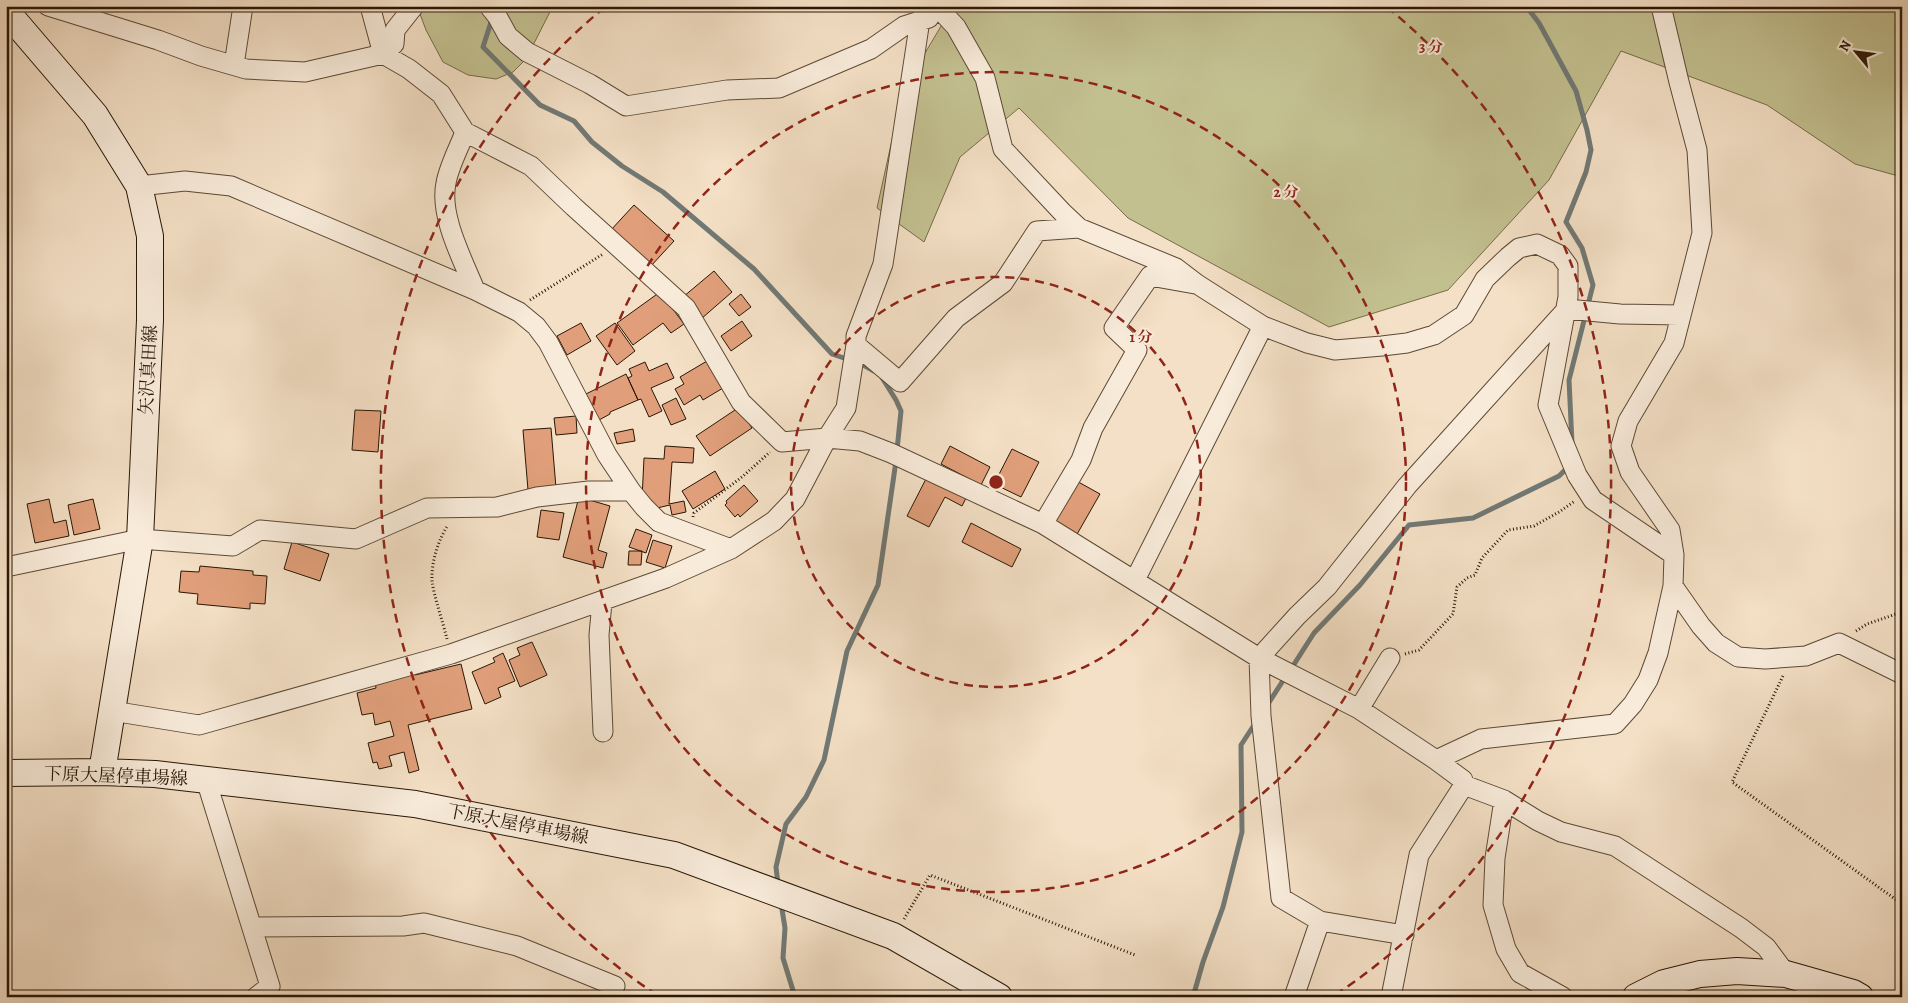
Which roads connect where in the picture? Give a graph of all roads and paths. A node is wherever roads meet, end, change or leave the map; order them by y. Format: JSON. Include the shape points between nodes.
{"nodes":[{"id":1,"x":48,"y":6,"type":"edge"},
{"id":2,"x":243,"y":6,"type":"edge"},
{"id":3,"x":370,"y":6,"type":"edge"},
{"id":4,"x":414,"y":6,"type":"edge"},
{"id":5,"x":1661,"y":6,"type":"edge"},
{"id":6,"x":492,"y":10,"type":"edge"},
{"id":7,"x":948,"y":10,"type":"edge"},
{"id":8,"x":6,"y":11,"type":"edge"},
{"id":9,"x":920,"y":20,"type":"junction"},
{"id":10,"x":386,"y":31,"type":"junction"},
{"id":11,"x":383,"y":54,"type":"junction"},
{"id":12,"x":234,"y":65,"type":"junction"},
{"id":13,"x":465,"y":132,"type":"junction"},
{"id":14,"x":140,"y":186,"type":"junction"},
{"id":15,"x":1079,"y":228,"type":"junction"},
{"id":16,"x":617,"y":246,"type":"junction"},
{"id":17,"x":1198,"y":284,"type":"junction"},
{"id":18,"x":475,"y":290,"type":"junction"},
{"id":19,"x":1567,"y":309,"type":"junction"},
{"id":20,"x":519,"y":312,"type":"junction"},
{"id":21,"x":1681,"y":315,"type":"junction"},
{"id":22,"x":1263,"y":326,"type":"junction"},
{"id":23,"x":856,"y":345,"type":"junction"},
{"id":24,"x":827,"y":438,"type":"junction"},
{"id":25,"x":782,"y":442,"type":"junction"},
{"id":26,"x":1586,"y":489,"type":"junction"},
{"id":27,"x":631,"y":492,"type":"junction"},
{"id":28,"x":460,"y":507,"type":"junction"},
{"id":29,"x":1043,"y":524,"type":"junction"},
{"id":30,"x":688,"y":532,"type":"junction"},
{"id":31,"x":140,"y":539,"type":"junction"},
{"id":32,"x":731,"y":549,"type":"junction"},
{"id":33,"x":1674,"y":555,"type":"junction"},
{"id":34,"x":1902,"y":565,"type":"edge"},
{"id":35,"x":6,"y":567,"type":"edge"},
{"id":36,"x":1902,"y":572,"type":"edge"},
{"id":37,"x":1135,"y":580,"type":"junction"},
{"id":38,"x":1673,"y":586,"type":"junction"},
{"id":39,"x":602,"y":602,"type":"junction"},
{"id":40,"x":1902,"y":612,"type":"edge"},
{"id":41,"x":1838,"y":643,"type":"junction"},
{"id":42,"x":451,"y":654,"type":"junction"},
{"id":43,"x":1792,"y":657,"type":"junction"},
{"id":44,"x":1259,"y":658,"type":"junction"},
{"id":45,"x":1390,"y":658,"type":"joint"},
{"id":46,"x":1902,"y":674,"type":"edge"},
{"id":47,"x":1358,"y":709,"type":"junction"},
{"id":48,"x":112,"y":711,"type":"junction"},
{"id":49,"x":603,"y":732,"type":"dead end"},
{"id":50,"x":1436,"y":760,"type":"junction"},
{"id":51,"x":102,"y":772,"type":"junction"},
{"id":52,"x":6,"y":774,"type":"edge"},
{"id":53,"x":206,"y":780,"type":"junction"},
{"id":54,"x":1464,"y":785,"type":"junction"},
{"id":55,"x":1504,"y":800,"type":"junction"},
{"id":56,"x":1902,"y":904,"type":"edge"},
{"id":57,"x":1320,"y":921,"type":"junction"},
{"id":58,"x":252,"y":927,"type":"junction"},
{"id":59,"x":1404,"y":935,"type":"junction"},
{"id":60,"x":893,"y":936,"type":"junction"},
{"id":61,"x":1135,"y":955,"type":"dead end"},
{"id":62,"x":1786,"y":974,"type":"junction"},
{"id":63,"x":615,"y":986,"type":"dead end"},
{"id":64,"x":256,"y":997,"type":"edge"},
{"id":65,"x":999,"y":997,"type":"edge"},
{"id":66,"x":1294,"y":997,"type":"edge"},
{"id":67,"x":1391,"y":997,"type":"edge"},
{"id":68,"x":1563,"y":997,"type":"edge"},
{"id":69,"x":1636,"y":997,"type":"edge"},
{"id":70,"x":1860,"y":997,"type":"edge"}],
"edges":[{"from":1,"to":12,"type":"street"},
{"from":2,"to":12,"type":"street"},
{"from":3,"to":10,"type":"street"},
{"from":4,"to":10,"type":"street"},
{"from":5,"to":21,"type":"street","via":[[1697,150],[1702,233]]},
{"from":6,"to":9,"type":"street","via":[[508,36],[527,52],[626,106],[727,90],[780,88],[871,49],[904,26]]},
{"from":7,"to":9,"type":"street"},
{"from":7,"to":15,"type":"street","via":[[985,78],[1003,149]]},
{"from":8,"to":14,"type":"main road","name":"矢沢真田線","via":[[94,115]]},
{"from":9,"to":23,"type":"street","via":[[883,264],[856,336]]},
{"from":10,"to":11,"type":"street"},
{"from":11,"to":12,"type":"street","via":[[305,72],[246,69]]},
{"from":11,"to":13,"type":"street","via":[[441,94]]},
{"from":13,"to":16,"type":"street","via":[[531,166]]},
{"from":13,"to":18,"type":"street","via":[[446,184],[446,210]]},
{"from":14,"to":18,"type":"street","via":[[185,180],[231,186]]},
{"from":14,"to":31,"type":"main road","name":"矢沢真田線","via":[[150,236],[150,320]]},
{"from":15,"to":17,"type":"street","via":[[1176,268]]},
{"from":15,"to":23,"type":"street","via":[[1036,231],[1003,283],[956,318],[900,382]]},
{"from":16,"to":20,"type":"path","via":[[527,302]]},
{"from":16,"to":25,"type":"street","via":[[686,308],[741,402]]},
{"from":17,"to":22,"type":"street"},
{"from":17,"to":29,"type":"street","via":[[1150,276],[1120,317],[1114,328],[1137,350],[1093,428],[1081,460]]},
{"from":18,"to":20,"type":"street"},
{"from":19,"to":21,"type":"street"},
{"from":19,"to":22,"type":"street","via":[[1568,266],[1560,255],[1537,244],[1519,248],[1508,256],[1485,279],[1464,316],[1434,335],[1407,343],[1335,350],[1307,344]]},
{"from":19,"to":26,"type":"street","via":[[1548,405]]},
{"from":19,"to":44,"type":"street","via":[[1407,486],[1327,587]]},
{"from":20,"to":27,"type":"street","via":[[548,342],[591,427]]},
{"from":21,"to":33,"type":"street","via":[[1674,343],[1628,421],[1622,446],[1630,472],[1670,530]]},
{"from":22,"to":37,"type":"street"},
{"from":23,"to":24,"type":"street","via":[[846,408]]},
{"from":24,"to":25,"type":"street"},
{"from":24,"to":29,"type":"street","via":[[860,442],[891,453]]},
{"from":24,"to":32,"type":"street","via":[[795,499],[774,521]]},
{"from":25,"to":30,"type":"path","via":[[742,478],[694,513]]},
{"from":26,"to":33,"type":"street","via":[[1593,500]]},
{"from":26,"to":45,"type":"path","via":[[1575,501],[1534,526],[1508,530],[1482,558],[1475,575],[1457,587],[1453,614],[1419,650]]},
{"from":27,"to":28,"type":"street","via":[[590,492],[537,497],[497,507]]},
{"from":27,"to":30,"type":"street","via":[[659,522]]},
{"from":28,"to":31,"type":"street","via":[[427,508],[356,539],[260,530],[233,546]]},
{"from":28,"to":42,"type":"path","via":[[444,531],[434,559],[432,582]]},
{"from":29,"to":37,"type":"street"},
{"from":30,"to":32,"type":"street"},
{"from":31,"to":35,"type":"street"},
{"from":31,"to":48,"type":"main road","name":"矢沢真田線"},
{"from":32,"to":39,"type":"street"},
{"from":33,"to":38,"type":"street"},
{"from":34,"to":36,"type":"path"},
{"from":37,"to":44,"type":"street"},
{"from":38,"to":43,"type":"street","via":[[1711,638],[1738,657]]},
{"from":38,"to":50,"type":"street","via":[[1658,653],[1648,680],[1615,724],[1481,739]]},
{"from":39,"to":42,"type":"street"},
{"from":39,"to":49,"type":"street","via":[[599,635]]},
{"from":40,"to":41,"type":"path","via":[[1867,624]]},
{"from":41,"to":43,"type":"street","via":[[1806,656]]},
{"from":41,"to":46,"type":"street"},
{"from":42,"to":48,"type":"street","via":[[199,725]]},
{"from":43,"to":56,"type":"path","via":[[1732,782]]},
{"from":44,"to":47,"type":"street"},
{"from":44,"to":57,"type":"street","via":[[1261,716],[1281,898]]},
{"from":45,"to":47,"type":"street"},
{"from":47,"to":50,"type":"street"},
{"from":48,"to":51,"type":"main road","name":"矢沢真田線"},
{"from":50,"to":54,"type":"street","via":[[1463,780]]},
{"from":51,"to":52,"type":"main road","name":"下原大屋停車場線"},
{"from":51,"to":53,"type":"main road","name":"下原大屋停車場線"},
{"from":53,"to":58,"type":"street"},
{"from":53,"to":60,"type":"main road","name":"下原大屋停車場線","via":[[416,804],[674,854]]},
{"from":54,"to":55,"type":"street"},
{"from":54,"to":59,"type":"street","via":[[1419,855]]},
{"from":55,"to":62,"type":"street","via":[[1561,832],[1615,846],[1741,928],[1766,947]]},
{"from":55,"to":68,"type":"street","via":[[1492,905],[1506,949],[1520,973]]},
{"from":57,"to":59,"type":"street"},
{"from":57,"to":66,"type":"street"},
{"from":58,"to":63,"type":"street","via":[[424,923],[517,946]]},
{"from":58,"to":64,"type":"street","via":[[270,986]]},
{"from":59,"to":67,"type":"street"},
{"from":60,"to":61,"type":"path","via":[[930,875]]},
{"from":60,"to":65,"type":"main road","name":"下原大屋停車場線"},
{"from":62,"to":69,"type":"main road","via":[[1737,971],[1700,974],[1664,983]]},
{"from":62,"to":70,"type":"main road"}]}
